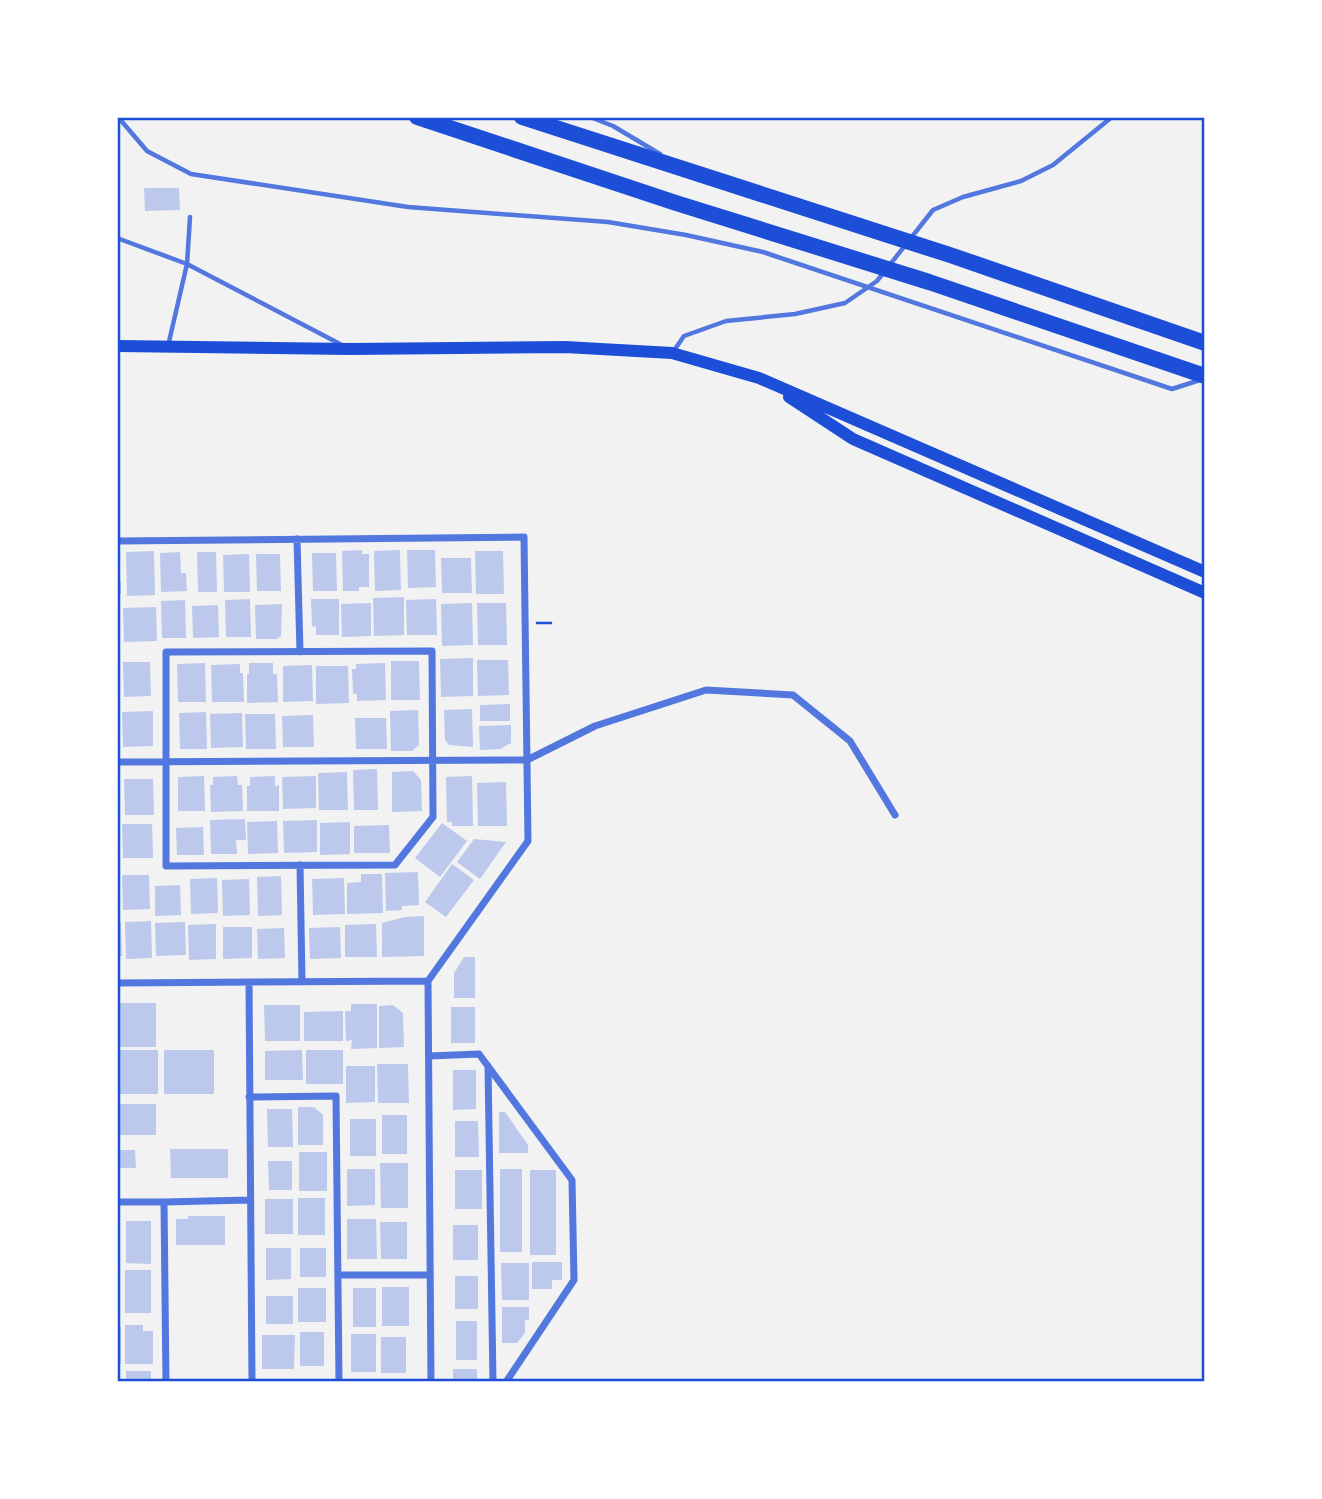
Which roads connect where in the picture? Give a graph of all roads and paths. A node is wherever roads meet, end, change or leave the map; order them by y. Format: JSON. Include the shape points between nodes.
{"nodes":[{"id":1,"x":118,"y":117,"type":"edge"},
{"id":2,"x":417,"y":117,"type":"edge"},
{"id":3,"x":522,"y":117,"type":"edge"},
{"id":4,"x":590,"y":117,"type":"edge"},
{"id":5,"x":1112,"y":117,"type":"edge"},
{"id":6,"x":684,"y":169,"type":"junction"},
{"id":7,"x":190,"y":217,"type":"dead end"},
{"id":8,"x":117,"y":238,"type":"edge"},
{"id":9,"x":187,"y":264,"type":"junction"},
{"id":10,"x":1205,"y":342,"type":"edge"},
{"id":11,"x":117,"y":346,"type":"edge"},
{"id":12,"x":168,"y":347,"type":"junction"},
{"id":13,"x":350,"y":349,"type":"junction"},
{"id":14,"x":672,"y":353,"type":"junction"},
{"id":15,"x":1205,"y":377,"type":"edge"},
{"id":16,"x":759,"y":378,"type":"junction"},
{"id":17,"x":297,"y":539,"type":"junction"},
{"id":18,"x":117,"y":541,"type":"edge"},
{"id":19,"x":1205,"y":572,"type":"edge"},
{"id":20,"x":1205,"y":593,"type":"edge"},
{"id":21,"x":300,"y":652,"type":"junction"},
{"id":22,"x":432,"y":760,"type":"junction"},
{"id":23,"x":527,"y":760,"type":"junction"},
{"id":24,"x":166,"y":761,"type":"junction"},
{"id":25,"x":117,"y":762,"type":"edge"},
{"id":26,"x":895,"y":815,"type":"dead end"},
{"id":27,"x":300,"y":865,"type":"junction"},
{"id":28,"x":428,"y":981,"type":"junction"},
{"id":29,"x":248,"y":982,"type":"junction"},
{"id":30,"x":302,"y":982,"type":"junction"},
{"id":31,"x":117,"y":983,"type":"edge"},
{"id":32,"x":429,"y":1056,"type":"junction"},
{"id":33,"x":488,"y":1065,"type":"junction"},
{"id":34,"x":249,"y":1097,"type":"junction"},
{"id":35,"x":250,"y":1200,"type":"junction"},
{"id":36,"x":117,"y":1202,"type":"edge"},
{"id":37,"x":164,"y":1202,"type":"junction"},
{"id":38,"x":338,"y":1275,"type":"junction"},
{"id":39,"x":430,"y":1275,"type":"junction"},
{"id":40,"x":166,"y":1382,"type":"edge"},
{"id":41,"x":252,"y":1382,"type":"edge"},
{"id":42,"x":339,"y":1382,"type":"edge"},
{"id":43,"x":431,"y":1382,"type":"edge"},
{"id":44,"x":493,"y":1382,"type":"edge"},
{"id":45,"x":506,"y":1382,"type":"edge"}],
"edges":[{"from":1,"to":15,"type":"lane","via":[[147,151],[191,174],[408,207],[608,222],[686,235],[763,252],[1172,389]]},
{"from":2,"to":15,"type":"highway"},
{"from":3,"to":6,"type":"highway"},
{"from":4,"to":6,"type":"lane"},
{"from":5,"to":14,"type":"lane","via":[[1053,165],[1021,181],[933,210],[877,281],[845,303],[726,321],[684,336]]},
{"from":6,"to":10,"type":"highway"},
{"from":7,"to":9,"type":"lane"},
{"from":8,"to":9,"type":"lane"},
{"from":9,"to":12,"type":"lane"},
{"from":9,"to":13,"type":"lane"},
{"from":11,"to":12,"type":"main road"},
{"from":12,"to":13,"type":"main road"},
{"from":13,"to":14,"type":"main road","via":[[565,347]]},
{"from":14,"to":16,"type":"main road"},
{"from":16,"to":19,"type":"main road"},
{"from":16,"to":20,"type":"main road","via":[[853,439]]},
{"from":17,"to":18,"type":"street"},
{"from":17,"to":21,"type":"street"},
{"from":17,"to":23,"type":"street","via":[[524,537]]},
{"from":21,"to":22,"type":"street","via":[[432,651]]},
{"from":21,"to":24,"type":"street","via":[[166,652]]},
{"from":22,"to":23,"type":"street"},
{"from":22,"to":24,"type":"street"},
{"from":22,"to":27,"type":"street","via":[[433,817],[395,865]]},
{"from":23,"to":26,"type":"street","via":[[595,726],[706,691],[793,695],[850,741]]},
{"from":23,"to":28,"type":"street","via":[[528,841]]},
{"from":24,"to":25,"type":"street"},
{"from":24,"to":27,"type":"street","via":[[166,866]]},
{"from":27,"to":30,"type":"street"},
{"from":28,"to":30,"type":"street"},
{"from":28,"to":32,"type":"street"},
{"from":29,"to":30,"type":"street"},
{"from":29,"to":31,"type":"street"},
{"from":29,"to":34,"type":"street"},
{"from":32,"to":33,"type":"street","via":[[479,1054]]},
{"from":32,"to":39,"type":"street"},
{"from":33,"to":44,"type":"street"},
{"from":33,"to":45,"type":"street","via":[[572,1180],[574,1280]]},
{"from":34,"to":35,"type":"street"},
{"from":34,"to":38,"type":"street","via":[[336,1096]]},
{"from":35,"to":37,"type":"street"},
{"from":35,"to":41,"type":"street"},
{"from":36,"to":37,"type":"street"},
{"from":37,"to":40,"type":"street"},
{"from":38,"to":39,"type":"street"},
{"from":38,"to":42,"type":"street"},
{"from":39,"to":43,"type":"street"}]}
